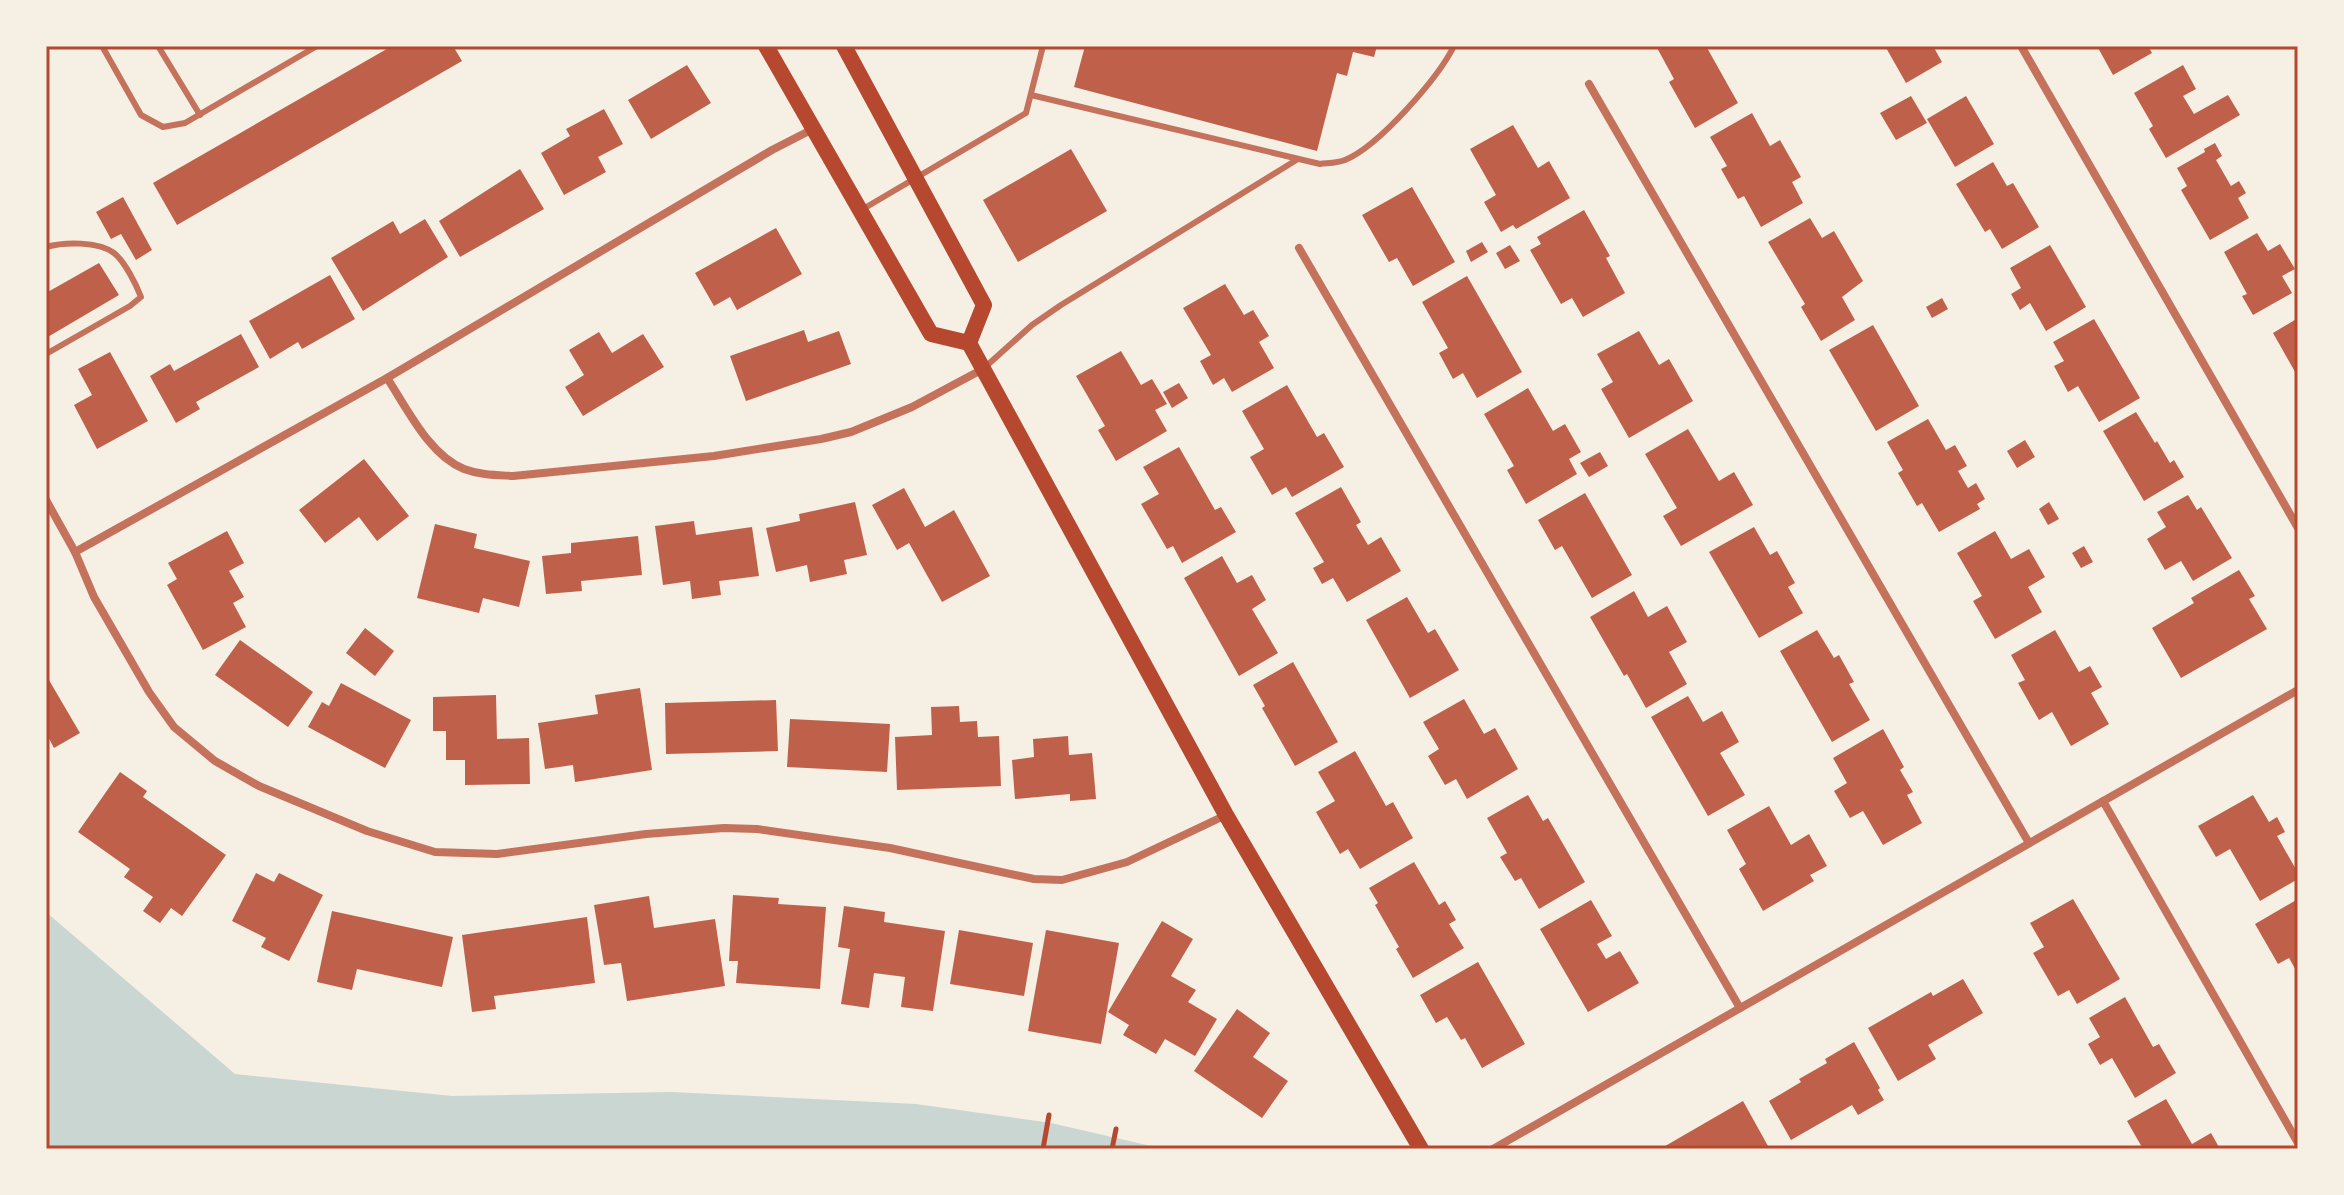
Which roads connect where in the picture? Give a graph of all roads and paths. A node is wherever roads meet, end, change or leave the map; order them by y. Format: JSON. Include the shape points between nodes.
{"nodes":[{"id":1,"x":102,"y":46,"type":"edge"},
{"id":2,"x":158,"y":46,"type":"edge"},
{"id":3,"x":317,"y":46,"type":"edge"},
{"id":4,"x":766,"y":46,"type":"edge"},
{"id":5,"x":844,"y":46,"type":"edge"},
{"id":6,"x":1043,"y":46,"type":"edge"},
{"id":7,"x":1454,"y":46,"type":"edge"},
{"id":8,"x":2021,"y":46,"type":"edge"},
{"id":9,"x":1589,"y":84,"type":"dead end"},
{"id":10,"x":1031,"y":95,"type":"junction"},
{"id":11,"x":200,"y":115,"type":"junction"},
{"id":12,"x":813,"y":129,"type":"junction"},
{"id":13,"x":1298,"y":159,"type":"junction"},
{"id":14,"x":916,"y":178,"type":"junction"},
{"id":15,"x":860,"y":210,"type":"junction"},
{"id":16,"x":46,"y":247,"type":"edge"},
{"id":17,"x":1299,"y":248,"type":"dead end"},
{"id":18,"x":969,"y":343,"type":"junction"},
{"id":19,"x":46,"y":354,"type":"edge"},
{"id":20,"x":983,"y":369,"type":"junction"},
{"id":21,"x":387,"y":378,"type":"junction"},
{"id":22,"x":46,"y":500,"type":"edge"},
{"id":23,"x":2298,"y":528,"type":"edge"},
{"id":24,"x":75,"y":552,"type":"junction"},
{"id":25,"x":2298,"y":690,"type":"edge"},
{"id":26,"x":2103,"y":801,"type":"junction"},
{"id":27,"x":1226,"y":815,"type":"junction"},
{"id":28,"x":2029,"y":843,"type":"junction"},
{"id":29,"x":1740,"y":1008,"type":"junction"},
{"id":30,"x":1049,"y":1115,"type":"dead end"},
{"id":31,"x":1116,"y":1129,"type":"dead end"},
{"id":32,"x":2298,"y":1143,"type":"edge"},
{"id":33,"x":1043,"y":1149,"type":"edge"},
{"id":34,"x":1112,"y":1149,"type":"edge"},
{"id":35,"x":1421,"y":1149,"type":"edge"},
{"id":36,"x":1493,"y":1149,"type":"edge"}],
"edges":[{"from":1,"to":11,"type":"lane","via":[[141,115],[163,127]]},
{"from":2,"to":11,"type":"lane"},
{"from":3,"to":11,"type":"lane"},
{"from":4,"to":12,"type":"main road"},
{"from":5,"to":14,"type":"main road"},
{"from":6,"to":10,"type":"lane"},
{"from":7,"to":13,"type":"lane","via":[[1393,124],[1365,149],[1344,161],[1320,164]]},
{"from":8,"to":23,"type":"street"},
{"from":9,"to":28,"type":"street"},
{"from":10,"to":13,"type":"lane"},
{"from":10,"to":14,"type":"lane","via":[[1026,113]]},
{"from":12,"to":15,"type":"main road"},
{"from":12,"to":21,"type":"street"},
{"from":13,"to":20,"type":"lane","via":[[1061,305]]},
{"from":14,"to":15,"type":"lane"},
{"from":14,"to":18,"type":"main road","via":[[984,305]]},
{"from":15,"to":18,"type":"main road","via":[[931,334]]},
{"from":16,"to":19,"type":"lane","via":[[89,245],[111,251],[141,297]]},
{"from":17,"to":29,"type":"street"},
{"from":18,"to":20,"type":"main road"},
{"from":20,"to":21,"type":"street","via":[[912,407],[821,439],[714,456],[513,476],[461,468],[441,454]]},
{"from":20,"to":27,"type":"main road"},
{"from":21,"to":24,"type":"street"},
{"from":22,"to":24,"type":"street"},
{"from":24,"to":27,"type":"street","via":[[94,597],[174,727],[215,761],[259,786],[367,831],[435,852],[497,854],[646,834],[757,829],[1062,880],[1127,862]]},
{"from":25,"to":26,"type":"street"},
{"from":26,"to":28,"type":"street"},
{"from":26,"to":32,"type":"street"},
{"from":27,"to":35,"type":"main road"},
{"from":28,"to":29,"type":"street"},
{"from":29,"to":36,"type":"street"},
{"from":30,"to":33,"type":"path"},
{"from":31,"to":34,"type":"path"}]}
